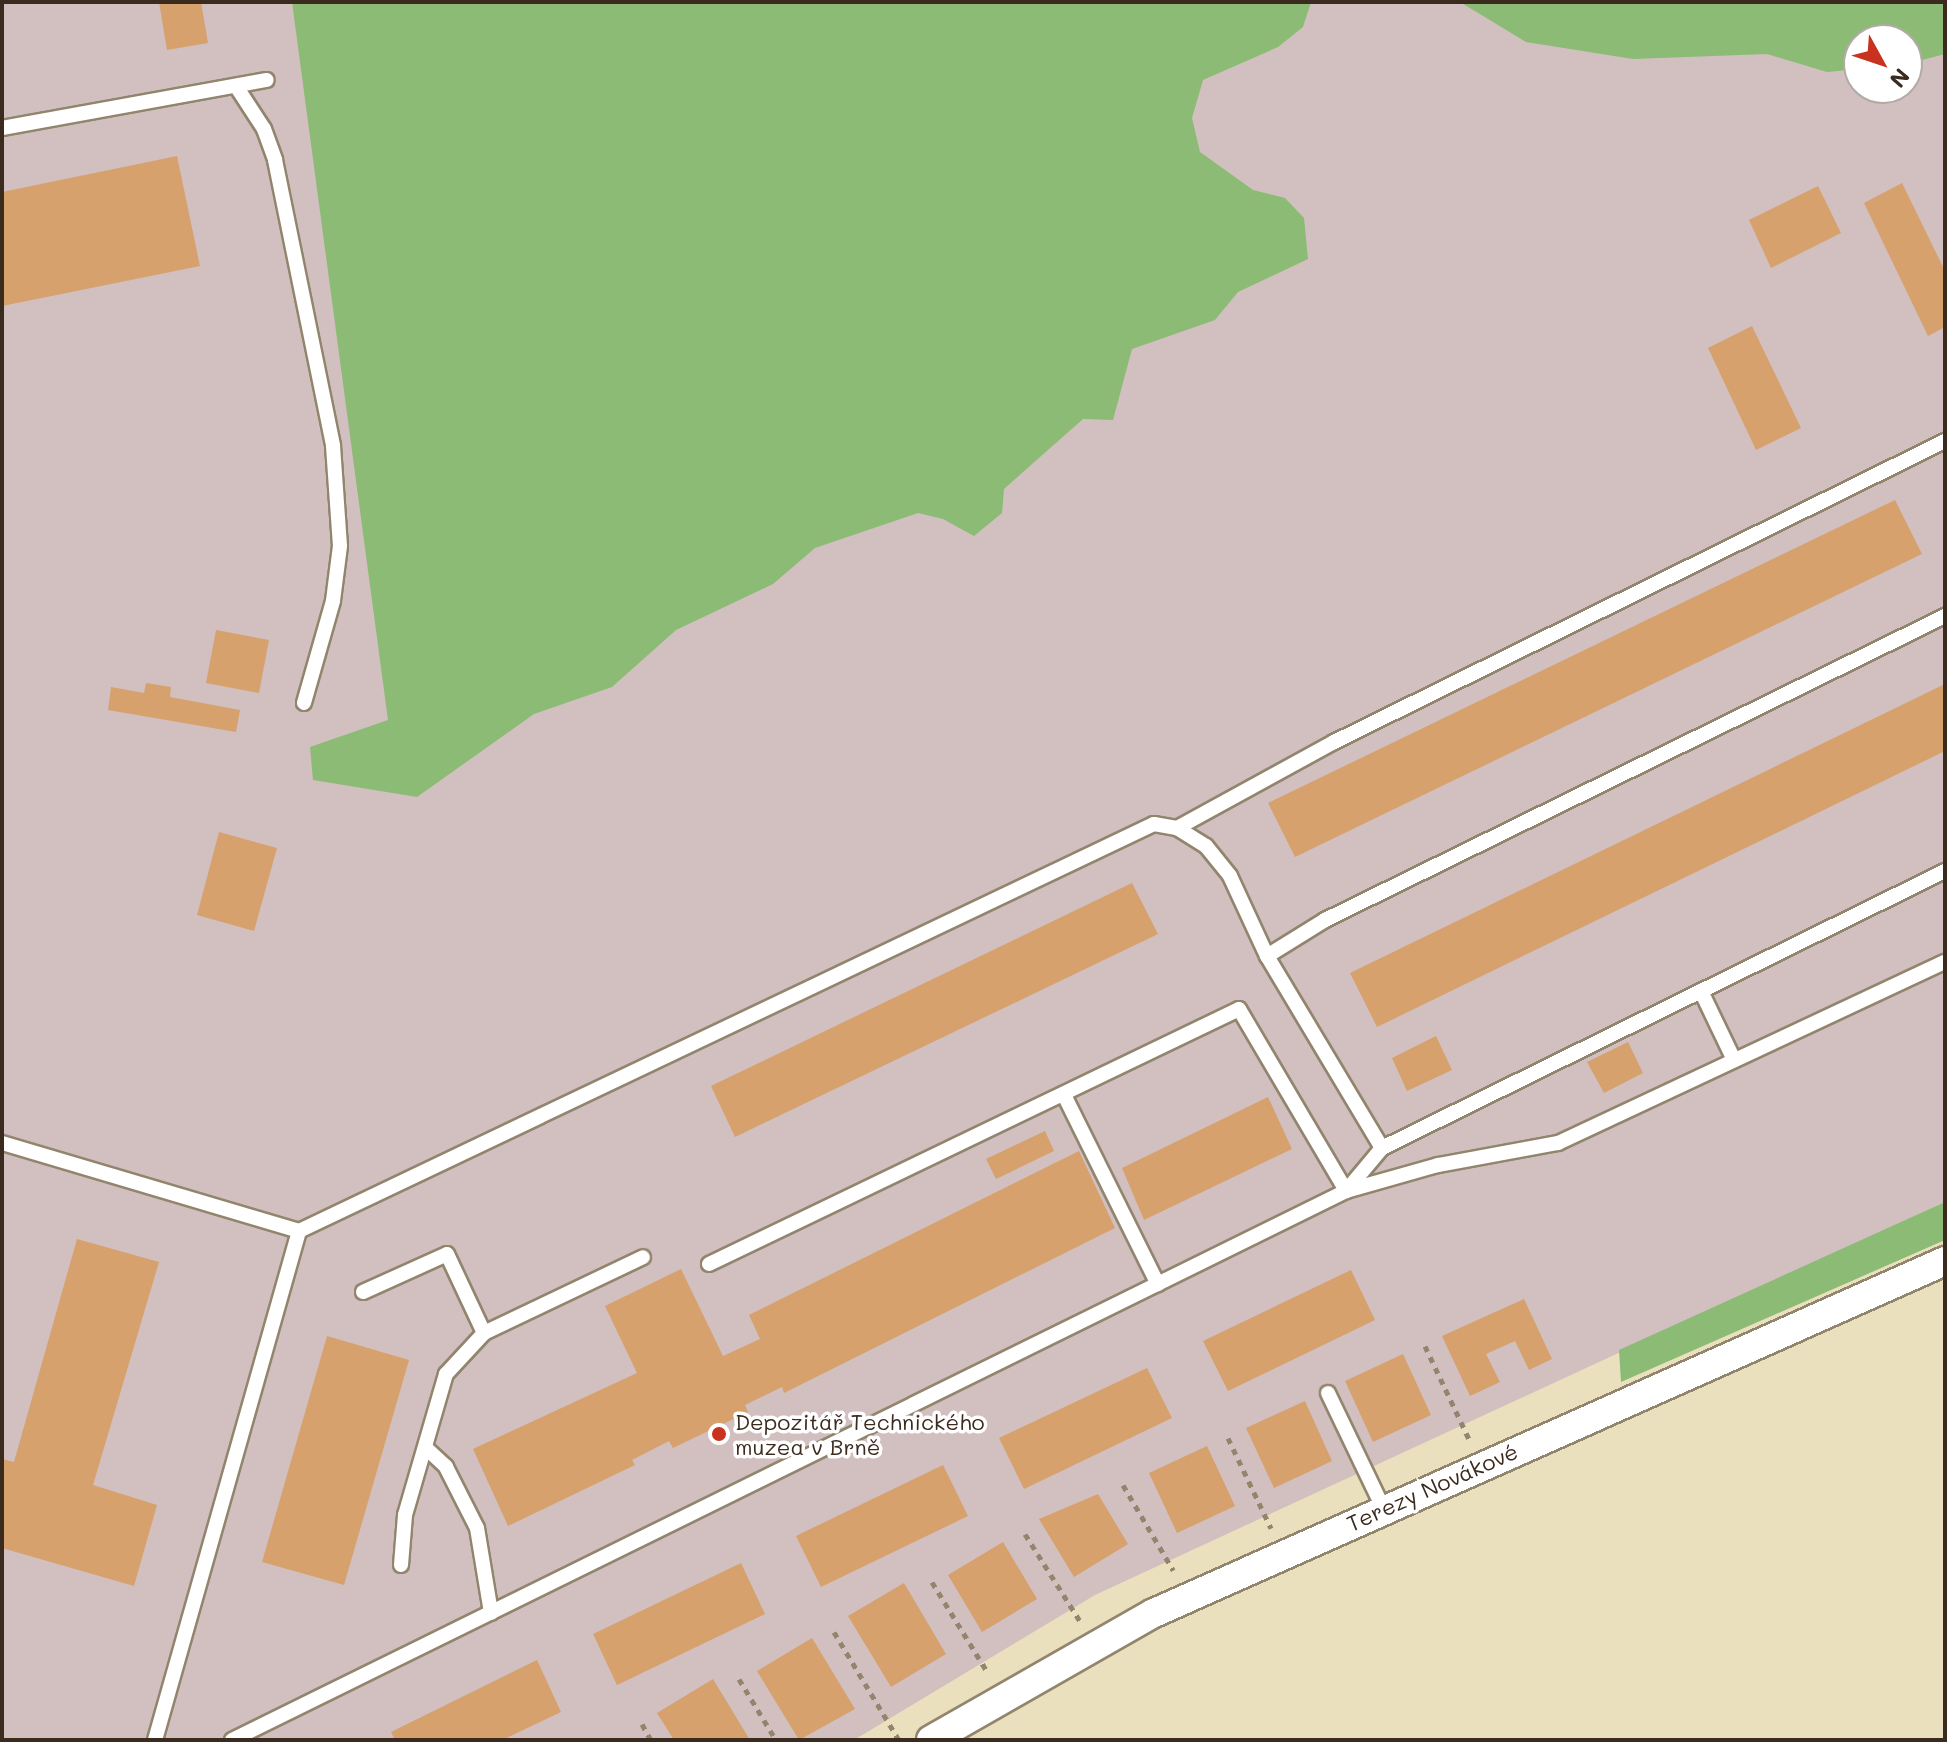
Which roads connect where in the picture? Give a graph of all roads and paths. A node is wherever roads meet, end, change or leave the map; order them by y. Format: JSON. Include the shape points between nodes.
{"nodes":[{"id":1,"x":267,"y":80,"type":"dead end"},
{"id":2,"x":236,"y":86,"type":"junction"},
{"id":3,"x":2,"y":128,"type":"edge"},
{"id":4,"x":1945,"y":441,"type":"edge"},
{"id":5,"x":1945,"y":616,"type":"edge"},
{"id":6,"x":304,"y":703,"type":"dead end"},
{"id":7,"x":1177,"y":828,"type":"junction"},
{"id":8,"x":1945,"y":871,"type":"edge"},
{"id":9,"x":1267,"y":956,"type":"junction"},
{"id":10,"x":1945,"y":962,"type":"edge"},
{"id":11,"x":1701,"y":991,"type":"junction"},
{"id":12,"x":1734,"y":1060,"type":"junction"},
{"id":13,"x":1064,"y":1095,"type":"junction"},
{"id":14,"x":2,"y":1143,"type":"edge"},
{"id":15,"x":1382,"y":1148,"type":"junction"},
{"id":16,"x":1346,"y":1191,"type":"junction"},
{"id":17,"x":299,"y":1231,"type":"junction"},
{"id":18,"x":643,"y":1257,"type":"dead end"},
{"id":19,"x":1945,"y":1261,"type":"edge"},
{"id":20,"x":709,"y":1264,"type":"dead end"},
{"id":21,"x":1158,"y":1284,"type":"junction"},
{"id":22,"x":363,"y":1292,"type":"dead end"},
{"id":23,"x":484,"y":1333,"type":"junction"},
{"id":24,"x":1425,"y":1346,"type":"dead end"},
{"id":25,"x":1328,"y":1393,"type":"dead end"},
{"id":26,"x":1228,"y":1438,"type":"dead end"},
{"id":27,"x":427,"y":1449,"type":"junction"},
{"id":28,"x":1481,"y":1465,"type":"junction"},
{"id":29,"x":1123,"y":1485,"type":"dead end"},
{"id":30,"x":1383,"y":1508,"type":"junction"},
{"id":31,"x":1025,"y":1534,"type":"dead end"},
{"id":32,"x":1283,"y":1554,"type":"junction"},
{"id":33,"x":401,"y":1565,"type":"dead end"},
{"id":34,"x":932,"y":1582,"type":"dead end"},
{"id":35,"x":1188,"y":1597,"type":"junction"},
{"id":36,"x":491,"y":1613,"type":"junction"},
{"id":37,"x":834,"y":1632,"type":"dead end"},
{"id":38,"x":1096,"y":1646,"type":"junction"},
{"id":39,"x":739,"y":1679,"type":"dead end"},
{"id":40,"x":1004,"y":1699,"type":"junction"},
{"id":41,"x":642,"y":1724,"type":"dead end"},
{"id":42,"x":155,"y":1740,"type":"edge"},
{"id":43,"x":232,"y":1740,"type":"edge"},
{"id":44,"x":651,"y":1740,"type":"edge"},
{"id":45,"x":776,"y":1740,"type":"edge"},
{"id":46,"x":899,"y":1740,"type":"edge"},
{"id":47,"x":931,"y":1740,"type":"edge"}],
"edges":[{"from":1,"to":2,"type":"lane"},
{"from":2,"to":3,"type":"lane"},
{"from":2,"to":6,"type":"lane","via":[[264,129],[275,160],[333,446],[340,546],[333,601]]},
{"from":4,"to":7,"type":"lane","via":[[1334,742]]},
{"from":5,"to":9,"type":"lane","via":[[1325,920]]},
{"from":7,"to":9,"type":"lane","via":[[1206,846],[1230,876]]},
{"from":7,"to":17,"type":"lane","via":[[1154,824]]},
{"from":8,"to":11,"type":"lane"},
{"from":9,"to":15,"type":"lane"},
{"from":10,"to":12,"type":"lane"},
{"from":11,"to":12,"type":"lane"},
{"from":11,"to":15,"type":"lane"},
{"from":12,"to":16,"type":"lane","via":[[1558,1143],[1438,1165]]},
{"from":13,"to":16,"type":"lane","via":[[1239,1009]]},
{"from":13,"to":20,"type":"lane"},
{"from":13,"to":21,"type":"lane"},
{"from":14,"to":17,"type":"lane"},
{"from":15,"to":16,"type":"lane"},
{"from":16,"to":21,"type":"lane"},
{"from":17,"to":42,"type":"lane"},
{"from":18,"to":23,"type":"lane"},
{"from":19,"to":28,"type":"street","name":"Terezy Novákové"},
{"from":21,"to":36,"type":"lane"},
{"from":22,"to":23,"type":"lane","via":[[447,1254]]},
{"from":23,"to":27,"type":"lane","via":[[446,1374]]},
{"from":24,"to":28,"type":"path"},
{"from":25,"to":30,"type":"lane"},
{"from":26,"to":32,"type":"path"},
{"from":27,"to":33,"type":"lane","via":[[405,1515]]},
{"from":27,"to":36,"type":"lane","via":[[446,1467],[477,1528]]},
{"from":28,"to":30,"type":"street","name":"Terezy Novákové"},
{"from":29,"to":35,"type":"path"},
{"from":30,"to":32,"type":"street","name":"Terezy Novákové"},
{"from":31,"to":38,"type":"path"},
{"from":32,"to":35,"type":"street","name":"Terezy Novákové"},
{"from":34,"to":40,"type":"path"},
{"from":35,"to":38,"type":"street","name":"Terezy Novákové"},
{"from":36,"to":43,"type":"lane"},
{"from":37,"to":46,"type":"path"},
{"from":38,"to":40,"type":"street","name":"Terezy Novákové"},
{"from":39,"to":45,"type":"path"},
{"from":40,"to":47,"type":"street","name":"Terezy Novákové"},
{"from":41,"to":44,"type":"path"}]}
